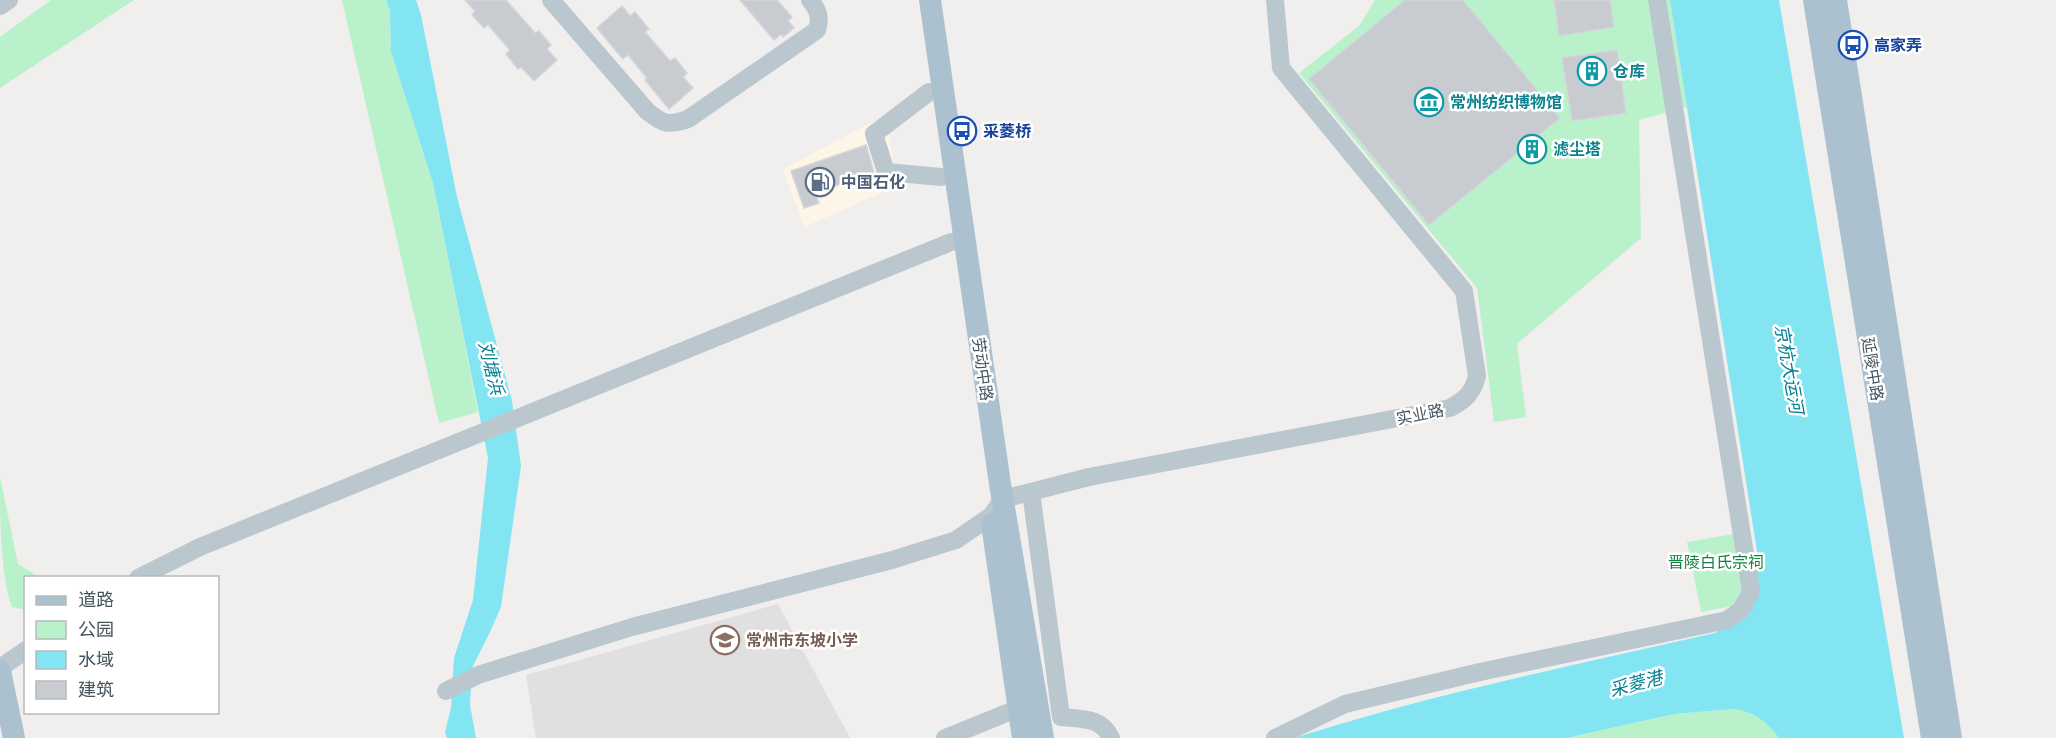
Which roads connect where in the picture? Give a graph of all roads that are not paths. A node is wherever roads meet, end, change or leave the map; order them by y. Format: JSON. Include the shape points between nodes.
{"nodes":[{"id":1,"x":9,"y":0,"type":"edge"},
{"id":2,"x":551,"y":0,"type":"edge"},
{"id":3,"x":810,"y":0,"type":"edge"},
{"id":4,"x":916,"y":0,"type":"edge"},
{"id":5,"x":930,"y":0,"type":"edge"},
{"id":6,"x":1275,"y":0,"type":"edge"},
{"id":7,"x":1657,"y":0,"type":"edge"},
{"id":8,"x":1814,"y":0,"type":"edge"},
{"id":9,"x":1836,"y":0,"type":"edge"},
{"id":10,"x":0,"y":6,"type":"edge"},
{"id":11,"x":929,"y":92,"type":"junction"},
{"id":12,"x":941,"y":177,"type":"junction"},
{"id":13,"x":951,"y":242,"type":"junction"},
{"id":14,"x":1031,"y":492,"type":"junction"},
{"id":15,"x":997,"y":508,"type":"junction"},
{"id":16,"x":142,"y":576,"type":"edge"},
{"id":17,"x":24,"y":651,"type":"edge"},
{"id":18,"x":0,"y":669,"type":"edge"},
{"id":19,"x":446,"y":691,"type":"dead end"},
{"id":20,"x":1019,"y":708,"type":"junction"},
{"id":21,"x":14,"y":738,"type":"edge"},
{"id":22,"x":945,"y":738,"type":"edge"},
{"id":23,"x":1023,"y":738,"type":"edge"},
{"id":24,"x":1043,"y":738,"type":"edge"},
{"id":25,"x":1111,"y":738,"type":"edge"},
{"id":26,"x":1275,"y":738,"type":"edge"},
{"id":27,"x":1932,"y":738,"type":"edge"},
{"id":28,"x":1951,"y":738,"type":"edge"}],
"edges":[{"from":1,"to":10,"type":"street"},
{"from":2,"to":3,"type":"street","via":[[647,111],[661,122],[674,124],[688,119],[817,30],[820,20]]},
{"from":4,"to":11,"type":"main road","name":"劳动中路"},
{"from":5,"to":15,"type":"main road","name":"劳动中路"},
{"from":6,"to":14,"type":"street","name":"实业路","via":[[1281,68],[1464,291],[1477,376],[1474,390],[1450,408],[1089,477]]},
{"from":7,"to":26,"type":"street","via":[[1751,592],[1741,610],[1727,620],[1346,704]]},
{"from":8,"to":27,"type":"main road","name":"延陵中路"},
{"from":9,"to":28,"type":"main road","name":"延陵中路"},
{"from":11,"to":12,"type":"main road","name":"劳动中路"},
{"from":11,"to":12,"type":"street","via":[[874,134],[886,172]]},
{"from":12,"to":13,"type":"main road","name":"劳动中路"},
{"from":13,"to":15,"type":"main road","name":"劳动中路"},
{"from":13,"to":16,"type":"street","via":[[200,547]]},
{"from":14,"to":15,"type":"street","name":"实业路"},
{"from":14,"to":25,"type":"street","via":[[1061,717],[1096,722],[1107,728]]},
{"from":15,"to":19,"type":"street","via":[[956,540],[632,627],[478,675]]},
{"from":15,"to":20,"type":"main road","name":"劳动中路"},
{"from":15,"to":24,"type":"main road","name":"劳动中路"},
{"from":17,"to":18,"type":"street"},
{"from":18,"to":21,"type":"main road"},
{"from":20,"to":22,"type":"street"},
{"from":20,"to":23,"type":"main road","name":"劳动中路"}]}
